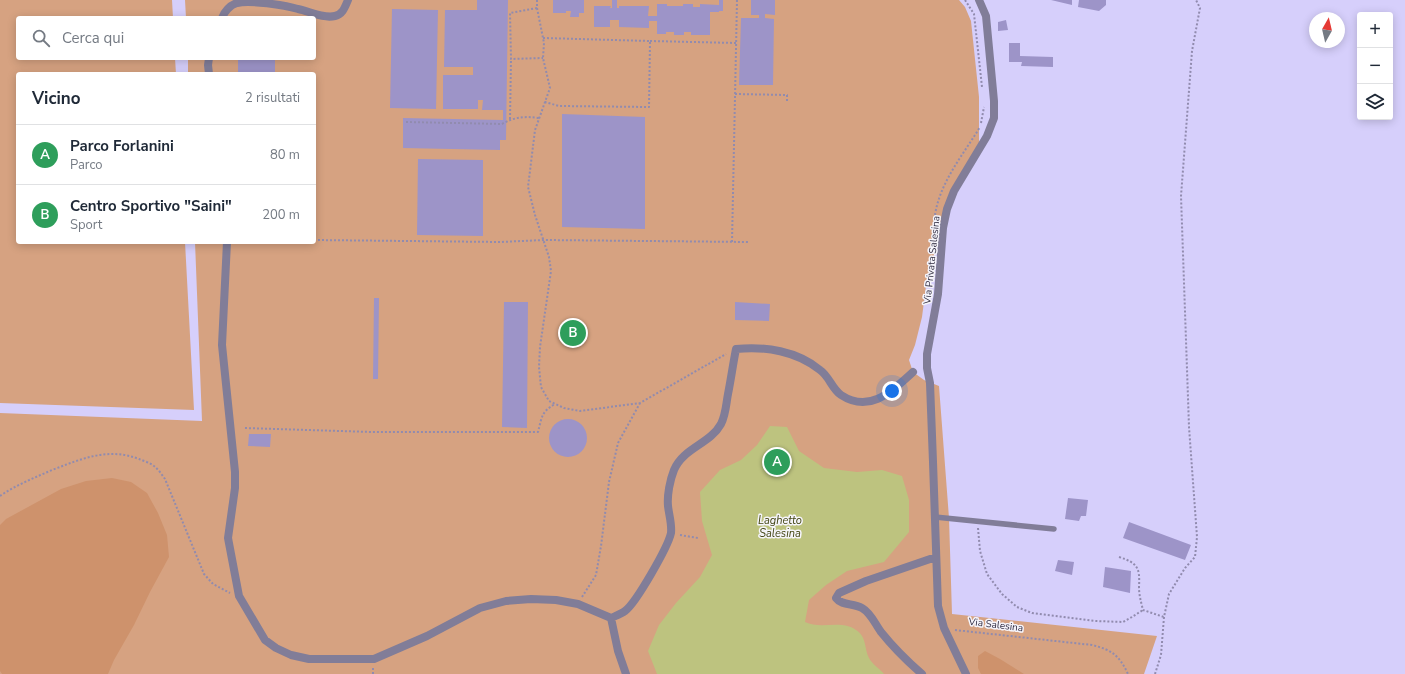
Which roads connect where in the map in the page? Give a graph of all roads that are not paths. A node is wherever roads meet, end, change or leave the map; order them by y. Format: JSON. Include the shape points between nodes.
{"nodes":[{"id":1,"x":348,"y":0,"type":"edge"},
{"id":2,"x":978,"y":0,"type":"edge"},
{"id":3,"x":223,"y":16,"type":"edge"},
{"id":4,"x":209,"y":60,"type":"edge"},
{"id":5,"x":209,"y":72,"type":"edge"},
{"id":6,"x":227,"y":244,"type":"edge"},
{"id":7,"x":927,"y":368,"type":"junction"},
{"id":8,"x":935,"y":517,"type":"junction"},
{"id":9,"x":1054,"y":529,"type":"dead end"},
{"id":10,"x":936,"y":557,"type":"junction"},
{"id":11,"x":611,"y":618,"type":"junction"},
{"id":12,"x":626,"y":674,"type":"edge"},
{"id":13,"x":922,"y":674,"type":"edge"},
{"id":14,"x":966,"y":674,"type":"edge"}],
"edges":[{"from":1,"to":3,"type":"street","via":[[344,11],[335,16],[249,2],[237,3],[228,8]]},
{"from":2,"to":7,"type":"street","name":"Via Privata Salesina","via":[[986,16],[994,118],[987,136],[954,191],[947,209]]},
{"from":4,"to":5,"type":"street"},
{"from":6,"to":11,"type":"street","via":[[222,345],[236,472],[228,538],[239,596],[265,640],[291,655],[309,659],[374,659],[427,636],[480,608],[506,601],[556,600],[578,604]]},
{"from":7,"to":8,"type":"street","name":"Via Privata Salesina","via":[[930,383]]},
{"from":7,"to":11,"type":"street","via":[[915,370],[893,390],[875,401],[862,402],[841,395],[822,371],[793,354],[780,350],[736,349],[721,424],[713,434],[689,451],[674,471],[668,505],[671,534],[667,544],[638,597],[625,611]]},
{"from":8,"to":9,"type":"lane"},
{"from":8,"to":10,"type":"street","name":"Via Privata Salesina"},
{"from":10,"to":13,"type":"street","via":[[866,581],[839,593],[836,598],[840,602],[862,608],[869,614],[880,631]]},
{"from":10,"to":14,"type":"street","via":[[938,606],[944,628]]},
{"from":11,"to":12,"type":"street"}]}
